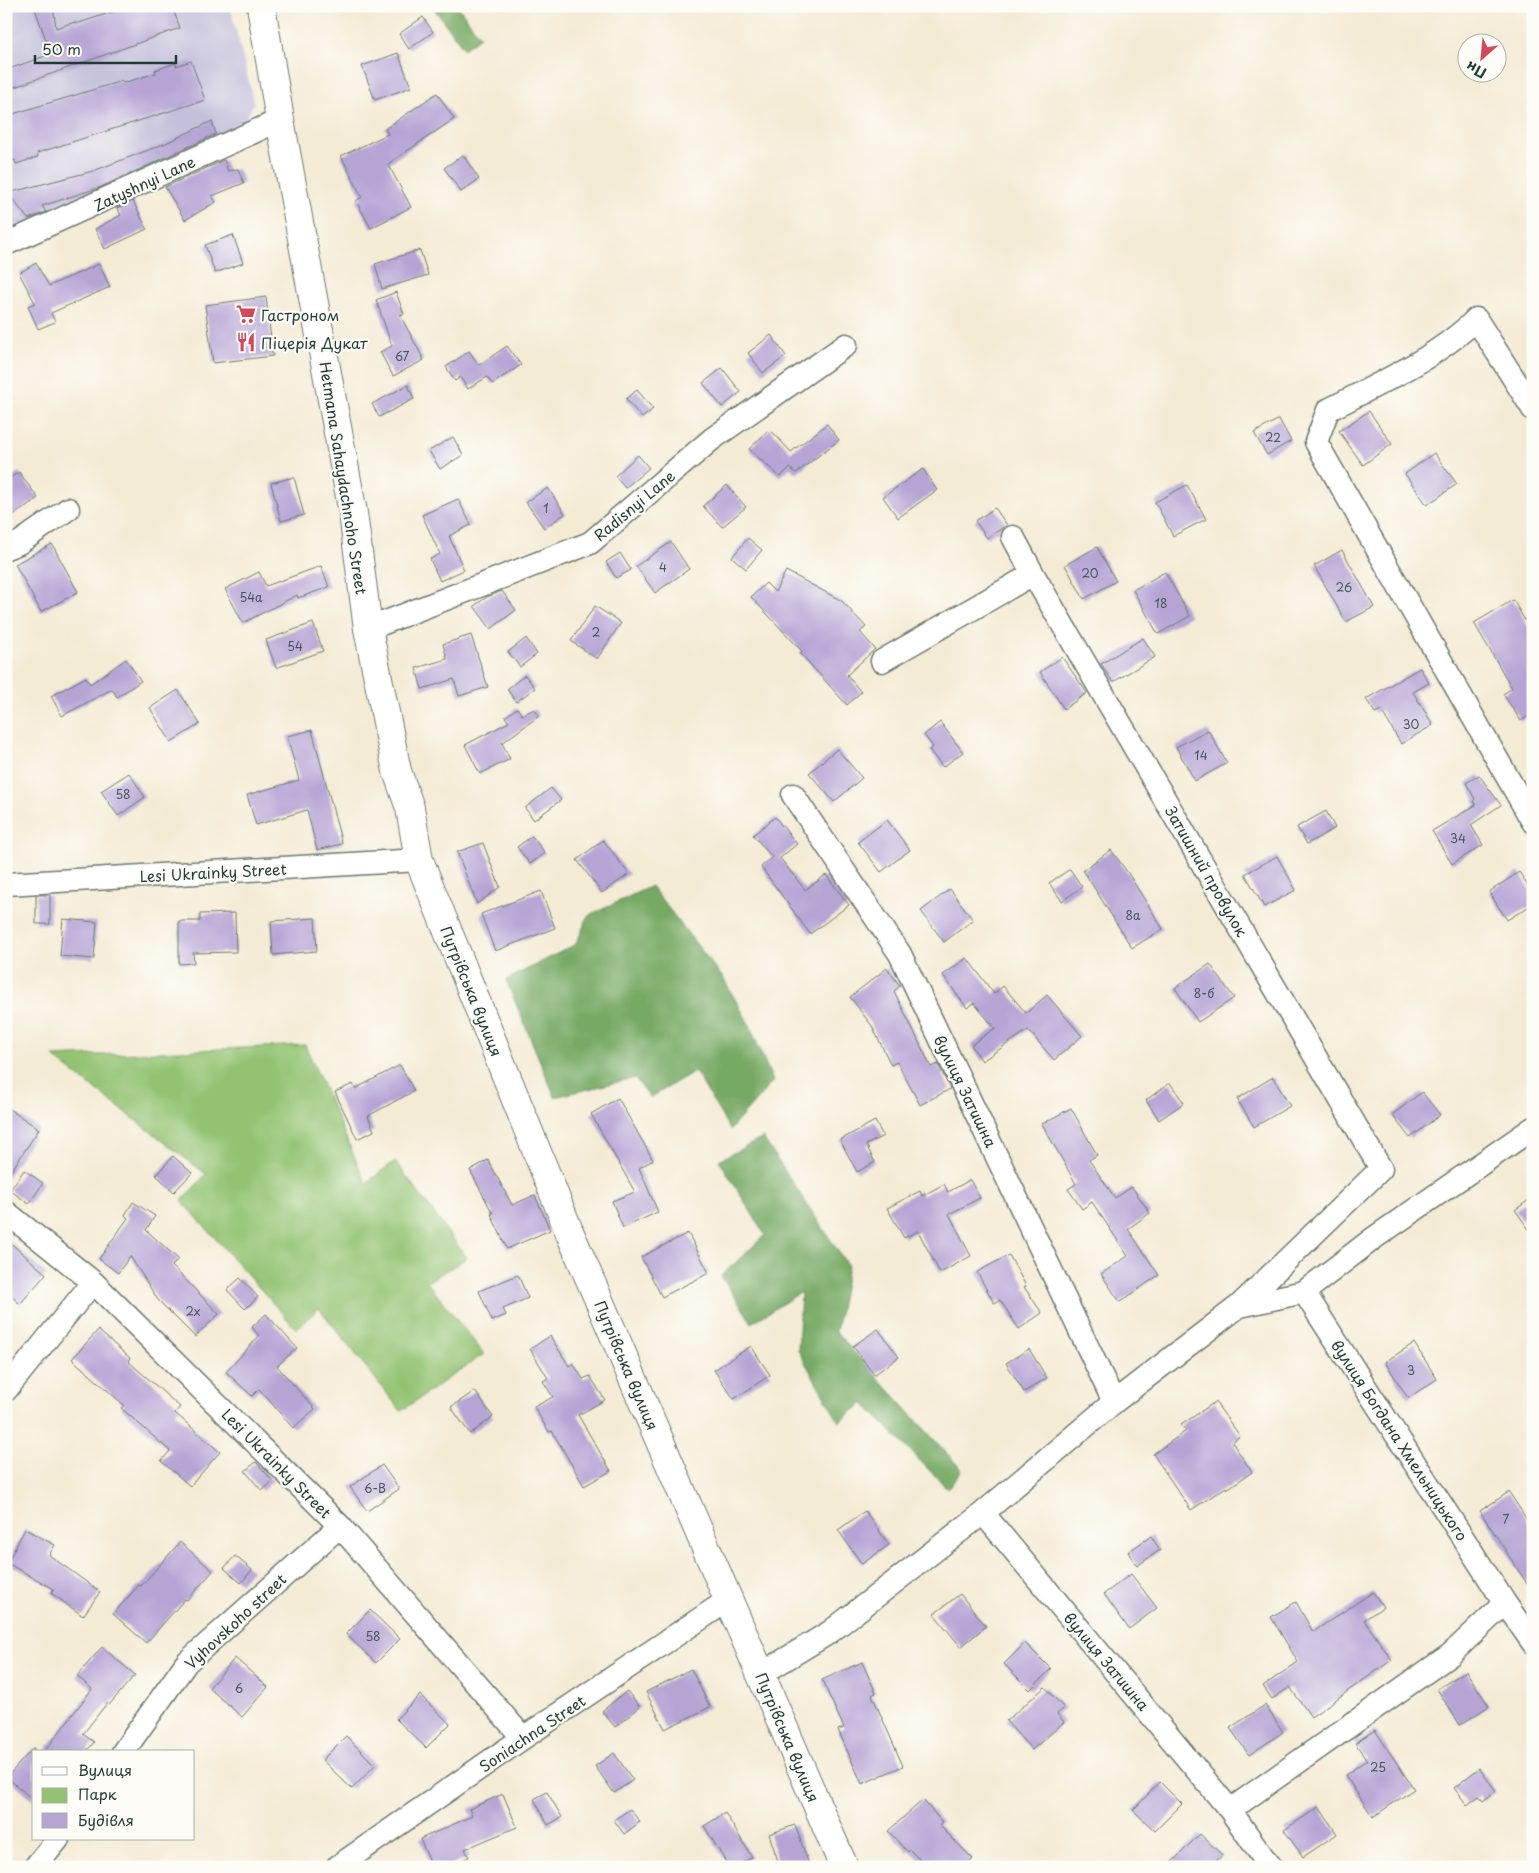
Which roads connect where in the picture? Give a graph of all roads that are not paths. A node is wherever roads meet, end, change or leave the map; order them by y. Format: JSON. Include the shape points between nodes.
{"nodes":[{"id":1,"x":261,"y":6,"type":"edge"},
{"id":2,"x":280,"y":120,"type":"junction"},
{"id":3,"x":6,"y":244,"type":"edge"},
{"id":4,"x":846,"y":345,"type":"dead end"},
{"id":5,"x":1533,"y":408,"type":"edge"},
{"id":6,"x":68,"y":509,"type":"dead end"},
{"id":7,"x":1013,"y":536,"type":"dead end"},
{"id":8,"x":6,"y":548,"type":"edge"},
{"id":9,"x":1033,"y":574,"type":"junction"},
{"id":10,"x":368,"y":629,"type":"junction"},
{"id":11,"x":882,"y":661,"type":"dead end"},
{"id":12,"x":793,"y":795,"type":"dead end"},
{"id":13,"x":1533,"y":822,"type":"edge"},
{"id":14,"x":419,"y":860,"type":"junction"},
{"id":15,"x":6,"y":884,"type":"edge"},
{"id":16,"x":1533,"y":1128,"type":"edge"},
{"id":17,"x":6,"y":1212,"type":"edge"},
{"id":18,"x":93,"y":1282,"type":"junction"},
{"id":19,"x":1304,"y":1292,"type":"junction"},
{"id":20,"x":1239,"y":1306,"type":"junction"},
{"id":21,"x":6,"y":1390,"type":"edge"},
{"id":22,"x":1114,"y":1402,"type":"junction"},
{"id":23,"x":983,"y":1513,"type":"junction"},
{"id":24,"x":340,"y":1526,"type":"junction"},
{"id":25,"x":728,"y":1600,"type":"junction"},
{"id":26,"x":1505,"y":1603,"type":"junction"},
{"id":27,"x":1533,"y":1643,"type":"edge"},
{"id":28,"x":761,"y":1674,"type":"junction"},
{"id":29,"x":523,"y":1738,"type":"junction"},
{"id":30,"x":124,"y":1750,"type":"edge"},
{"id":31,"x":1230,"y":1810,"type":"junction"},
{"id":32,"x":57,"y":1840,"type":"edge"},
{"id":33,"x":34,"y":1867,"type":"edge"},
{"id":34,"x":337,"y":1867,"type":"edge"},
{"id":35,"x":844,"y":1867,"type":"edge"},
{"id":36,"x":1270,"y":1867,"type":"edge"}],
"edges":[{"from":1,"to":2,"type":"main road","name":"Hetmana Sahaydachnoho Street"},
{"from":2,"to":3,"type":"street","name":"Zatyshnyi Lane"},
{"from":2,"to":10,"type":"main road","name":"Hetmana Sahaydachnoho Street","via":[[353,513]]},
{"from":4,"to":10,"type":"street","name":"Radisnyi Lane","via":[[712,439],[590,543]]},
{"from":5,"to":13,"type":"street","via":[[1476,319],[1462,334],[1396,375],[1328,410],[1316,442]]},
{"from":6,"to":8,"type":"street"},
{"from":7,"to":9,"type":"street"},
{"from":9,"to":11,"type":"street"},
{"from":9,"to":20,"type":"street","name":"Затишний провулок","via":[[1381,1169]]},
{"from":10,"to":14,"type":"main road","name":"Hetmana Sahaydachnoho Street"},
{"from":12,"to":22,"type":"street","name":"вулиця Затишна","via":[[900,954]]},
{"from":14,"to":15,"type":"street","name":"Lesi Ukrainky Street"},
{"from":14,"to":25,"type":"main road","name":"Путрівська вулиця","via":[[569,1231]]},
{"from":16,"to":19,"type":"street","via":[[1374,1238]]},
{"from":17,"to":18,"type":"street","name":"Lesi Ukrainky Street"},
{"from":18,"to":21,"type":"street"},
{"from":18,"to":24,"type":"street","name":"Lesi Ukrainky Street"},
{"from":19,"to":20,"type":"street"},
{"from":19,"to":26,"type":"street","name":"вулиця Богдана Хмельницького"},
{"from":20,"to":22,"type":"street"},
{"from":22,"to":23,"type":"street"},
{"from":23,"to":28,"type":"street","via":[[830,1632]]},
{"from":23,"to":31,"type":"street","name":"вулиця Затишна"},
{"from":24,"to":29,"type":"street","name":"Lesi Ukrainky Street"},
{"from":24,"to":30,"type":"street","name":"Vyhovskoho street","via":[[186,1662]]},
{"from":25,"to":28,"type":"main road","name":"Путрівська вулиця"},
{"from":25,"to":29,"type":"street","name":"Soniachna Street"},
{"from":26,"to":27,"type":"street","name":"вулиця Богдана Хмельницького"},
{"from":26,"to":31,"type":"street","via":[[1450,1655]]},
{"from":28,"to":35,"type":"main road","name":"Путрівська вулиця"},
{"from":29,"to":34,"type":"street","name":"Soniachna Street"},
{"from":31,"to":36,"type":"street","name":"вулиця Затишна"},
{"from":32,"to":33,"type":"street"}]}
